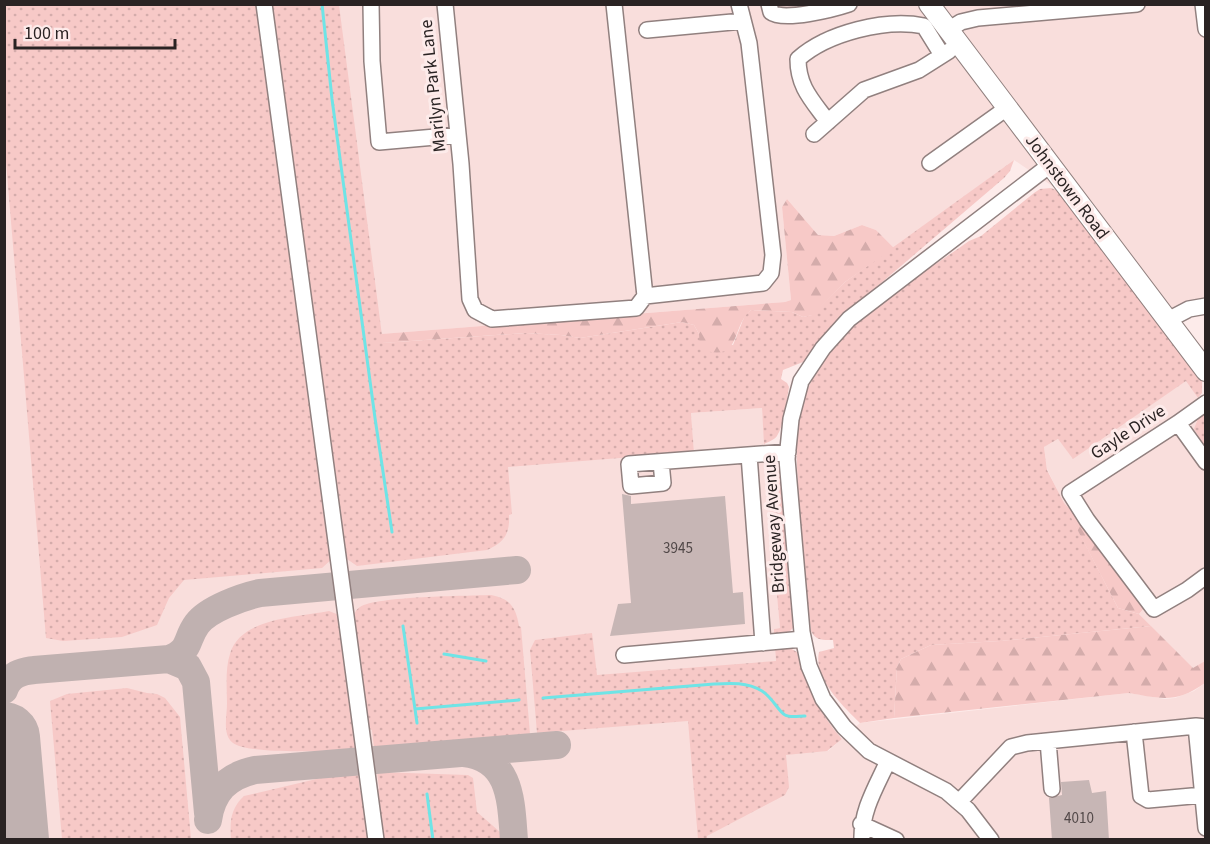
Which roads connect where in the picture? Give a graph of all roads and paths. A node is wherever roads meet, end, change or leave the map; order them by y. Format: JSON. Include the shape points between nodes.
{"nodes":[{"id":1,"x":264,"y":4,"type":"edge"},
{"id":2,"x":371,"y":4,"type":"edge"},
{"id":3,"x":445,"y":4,"type":"edge"},
{"id":4,"x":614,"y":4,"type":"edge"},
{"id":5,"x":739,"y":4,"type":"edge"},
{"id":6,"x":769,"y":4,"type":"edge"},
{"id":7,"x":849,"y":4,"type":"edge"},
{"id":8,"x":1137,"y":4,"type":"edge"},
{"id":9,"x":1203,"y":4,"type":"edge"},
{"id":10,"x":1055,"y":8,"type":"edge"},
{"id":11,"x":804,"y":9,"type":"edge"},
{"id":12,"x":743,"y":21,"type":"junction"},
{"id":13,"x":939,"y":24,"type":"edge"},
{"id":14,"x":1206,"y":29,"type":"edge"},
{"id":15,"x":647,"y":30,"type":"dead end"},
{"id":16,"x":942,"y":55,"type":"junction"},
{"id":17,"x":1007,"y":108,"type":"junction"},
{"id":18,"x":828,"y":122,"type":"junction"},
{"id":19,"x":814,"y":134,"type":"dead end"},
{"id":20,"x":458,"y":135,"type":"junction"},
{"id":21,"x":930,"y":163,"type":"dead end"},
{"id":22,"x":1050,"y":165,"type":"junction"},
{"id":23,"x":645,"y":296,"type":"junction"},
{"id":24,"x":1206,"y":306,"type":"edge"},
{"id":25,"x":1168,"y":321,"type":"junction"},
{"id":26,"x":1206,"y":371,"type":"edge"},
{"id":27,"x":1206,"y":403,"type":"edge"},
{"id":28,"x":1178,"y":423,"type":"junction"},
{"id":29,"x":788,"y":452,"type":"junction"},
{"id":30,"x":749,"y":455,"type":"junction"},
{"id":31,"x":661,"y":462,"type":"dead end"},
{"id":32,"x":1206,"y":462,"type":"edge"},
{"id":33,"x":1206,"y":576,"type":"edge"},
{"id":34,"x":803,"y":639,"type":"junction"},
{"id":35,"x":763,"y":643,"type":"junction"},
{"id":36,"x":624,"y":656,"type":"dead end"},
{"id":37,"x":1201,"y":726,"type":"edge"},
{"id":38,"x":1134,"y":732,"type":"junction"},
{"id":39,"x":1048,"y":741,"type":"junction"},
{"id":40,"x":888,"y":761,"type":"junction"},
{"id":41,"x":1052,"y":789,"type":"dead end"},
{"id":42,"x":1203,"y":795,"type":"junction"},
{"id":43,"x":959,"y":802,"type":"junction"},
{"id":44,"x":1206,"y":828,"type":"edge"},
{"id":45,"x":862,"y":832,"type":"edge"},
{"id":46,"x":376,"y":840,"type":"edge"},
{"id":47,"x":896,"y":840,"type":"edge"},
{"id":48,"x":991,"y":840,"type":"edge"}],
"edges":[{"from":1,"to":46,"type":"street"},
{"from":2,"to":20,"type":"street","via":[[380,142]]},
{"from":3,"to":20,"type":"street","name":"Marilyn Park Lane"},
{"from":4,"to":23,"type":"street"},
{"from":5,"to":12,"type":"street"},
{"from":6,"to":11,"type":"street","via":[[771,12],[778,16]]},
{"from":7,"to":11,"type":"street","via":[[827,11]]},
{"from":8,"to":10,"type":"street"},
{"from":9,"to":14,"type":"street"},
{"from":10,"to":13,"type":"street"},
{"from":12,"to":15,"type":"street"},
{"from":12,"to":23,"type":"street","via":[[749,43],[771,273],[763,284]]},
{"from":13,"to":16,"type":"street"},
{"from":13,"to":16,"type":"street"},
{"from":13,"to":17,"type":"main road","name":"Johnstown Road"},
{"from":13,"to":18,"type":"street","via":[[852,30],[798,58],[801,84]]},
{"from":16,"to":18,"type":"street","via":[[919,70],[864,90]]},
{"from":17,"to":21,"type":"street"},
{"from":17,"to":22,"type":"main road","name":"Johnstown Road"},
{"from":18,"to":19,"type":"street"},
{"from":20,"to":23,"type":"street","name":"Marilyn Park Lane","via":[[470,299],[475,310],[492,319],[624,309],[636,308]]},
{"from":22,"to":25,"type":"main road","name":"Johnstown Road"},
{"from":22,"to":29,"type":"street","name":"Bridgeway Avenue","via":[[849,319],[801,381]]},
{"from":24,"to":25,"type":"street","via":[[1189,309]]},
{"from":25,"to":26,"type":"main road","name":"Johnstown Road"},
{"from":27,"to":28,"type":"street","name":"Gayle Drive"},
{"from":28,"to":32,"type":"street"},
{"from":28,"to":33,"type":"street","name":"Gayle Drive","via":[[1070,493],[1154,609]]},
{"from":29,"to":30,"type":"street"},
{"from":29,"to":34,"type":"street","name":"Bridgeway Avenue"},
{"from":30,"to":31,"type":"street"},
{"from":30,"to":35,"type":"street"},
{"from":34,"to":35,"type":"street"},
{"from":34,"to":40,"type":"street","name":"Bridgeway Avenue","via":[[823,699],[869,752]]},
{"from":35,"to":36,"type":"street"},
{"from":37,"to":38,"type":"street"},
{"from":37,"to":42,"type":"street"},
{"from":38,"to":39,"type":"street"},
{"from":38,"to":42,"type":"street","via":[[1141,796],[1148,800]]},
{"from":39,"to":41,"type":"street"},
{"from":39,"to":43,"type":"street","via":[[1011,747]]},
{"from":40,"to":43,"type":"street","name":"Bridgeway Avenue","via":[[946,791]]},
{"from":40,"to":45,"type":"street","via":[[869,801]]},
{"from":42,"to":44,"type":"street"},
{"from":43,"to":48,"type":"street","name":"Bridgeway Avenue"},
{"from":45,"to":47,"type":"street"}]}
